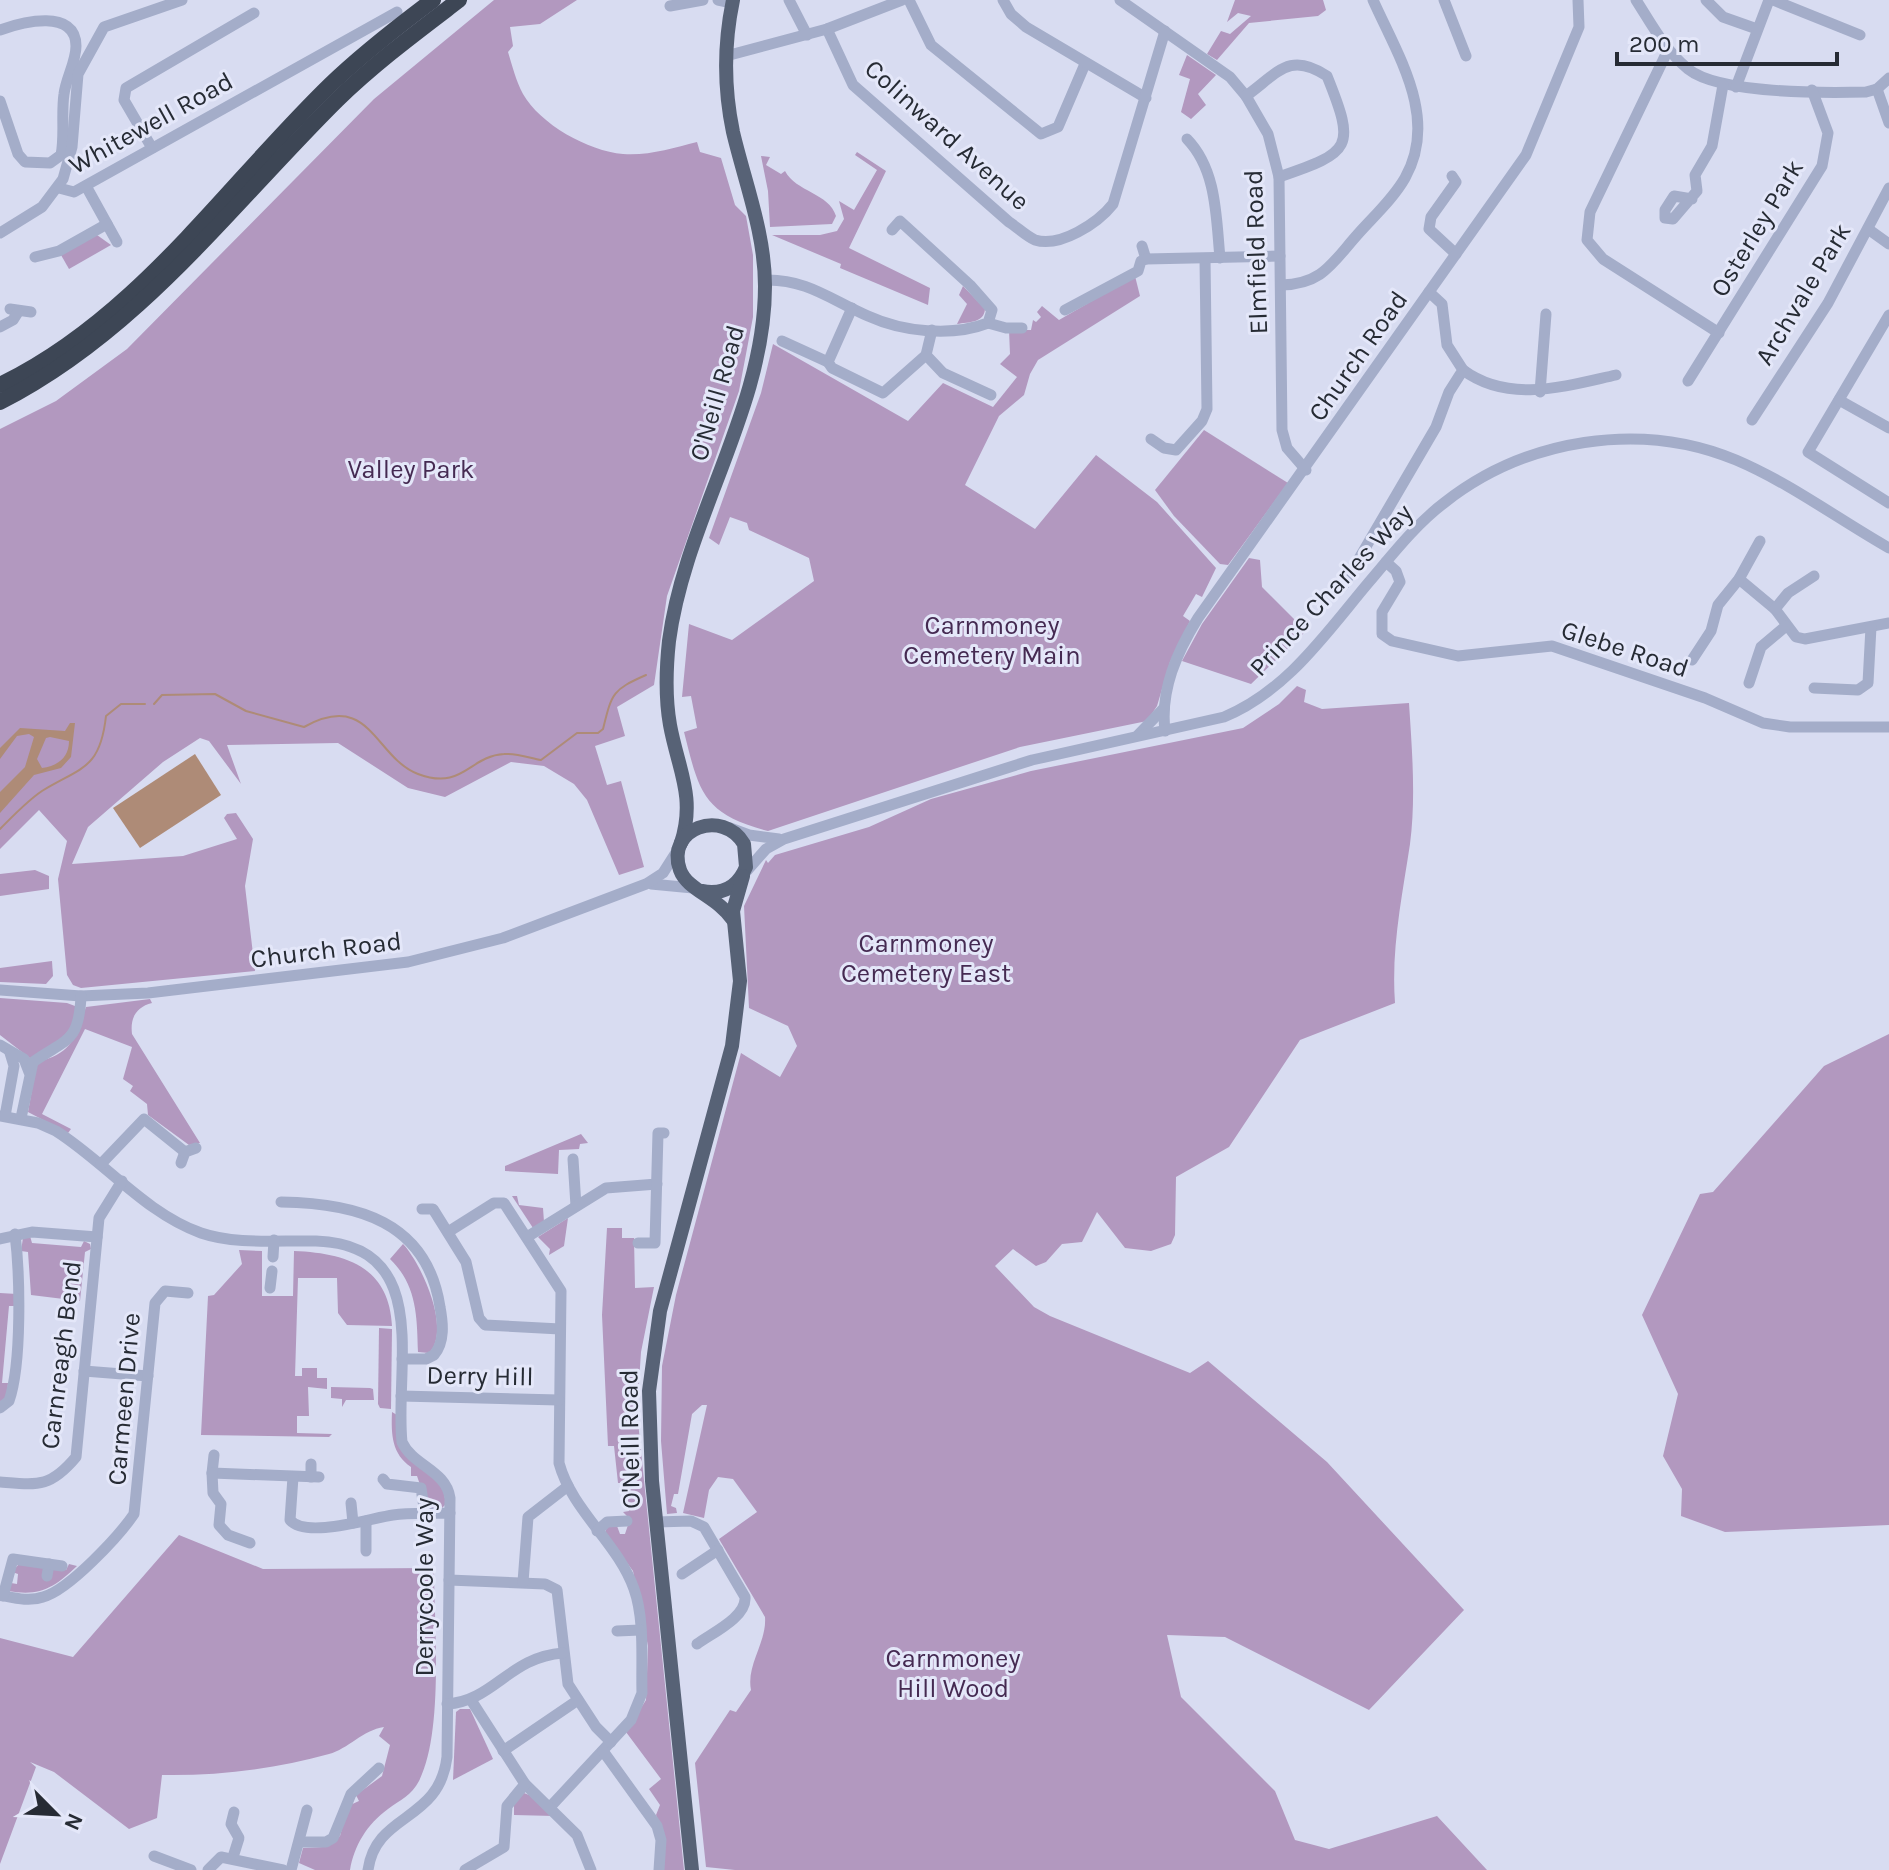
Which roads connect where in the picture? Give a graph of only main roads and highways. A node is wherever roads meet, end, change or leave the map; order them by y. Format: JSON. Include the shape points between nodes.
{"nodes":[{"id":1,"x":433,"y":0,"type":"edge"},
{"id":2,"x":459,"y":0,"type":"edge"},
{"id":3,"x":728,"y":1,"type":"edge"},
{"id":4,"x":0,"y":385,"type":"edge"},
{"id":5,"x":0,"y":402,"type":"edge"},
{"id":6,"x":688,"y":794,"type":"junction"},
{"id":7,"x":727,"y":826,"type":"junction"},
{"id":8,"x":680,"y":845,"type":"junction"},
{"id":9,"x":743,"y":875,"type":"junction"},
{"id":10,"x":698,"y":890,"type":"junction"},
{"id":11,"x":733,"y":920,"type":"junction"},
{"id":12,"x":692,"y":1870,"type":"edge"}],
"edges":[{"from":1,"to":4,"type":"highway","via":[[330,86],[134,291],[69,344]]},
{"from":2,"to":5,"type":"highway","via":[[339,98],[136,309],[69,362]]},
{"from":3,"to":6,"type":"main road","name":"O'Neill Road","via":[[732,124],[772,280],[753,371],[672,620],[668,708]]},
{"from":6,"to":7,"type":"main road","via":[[698,808]]},
{"from":6,"to":8,"type":"main road","name":"O'Neill Road"},
{"from":7,"to":8,"type":"main road","via":[[697,827]]},
{"from":7,"to":9,"type":"main road","via":[[747,851]]},
{"from":8,"to":10,"type":"main road","via":[[680,870]]},
{"from":9,"to":10,"type":"main road","via":[[725,891]]},
{"from":9,"to":11,"type":"main road","name":"O'Neill Road"},
{"from":10,"to":11,"type":"main road","via":[[717,900]]},
{"from":11,"to":12,"type":"main road","name":"O'Neill Road","via":[[740,981],[732,1046],[666,1287],[648,1420]]}]}
